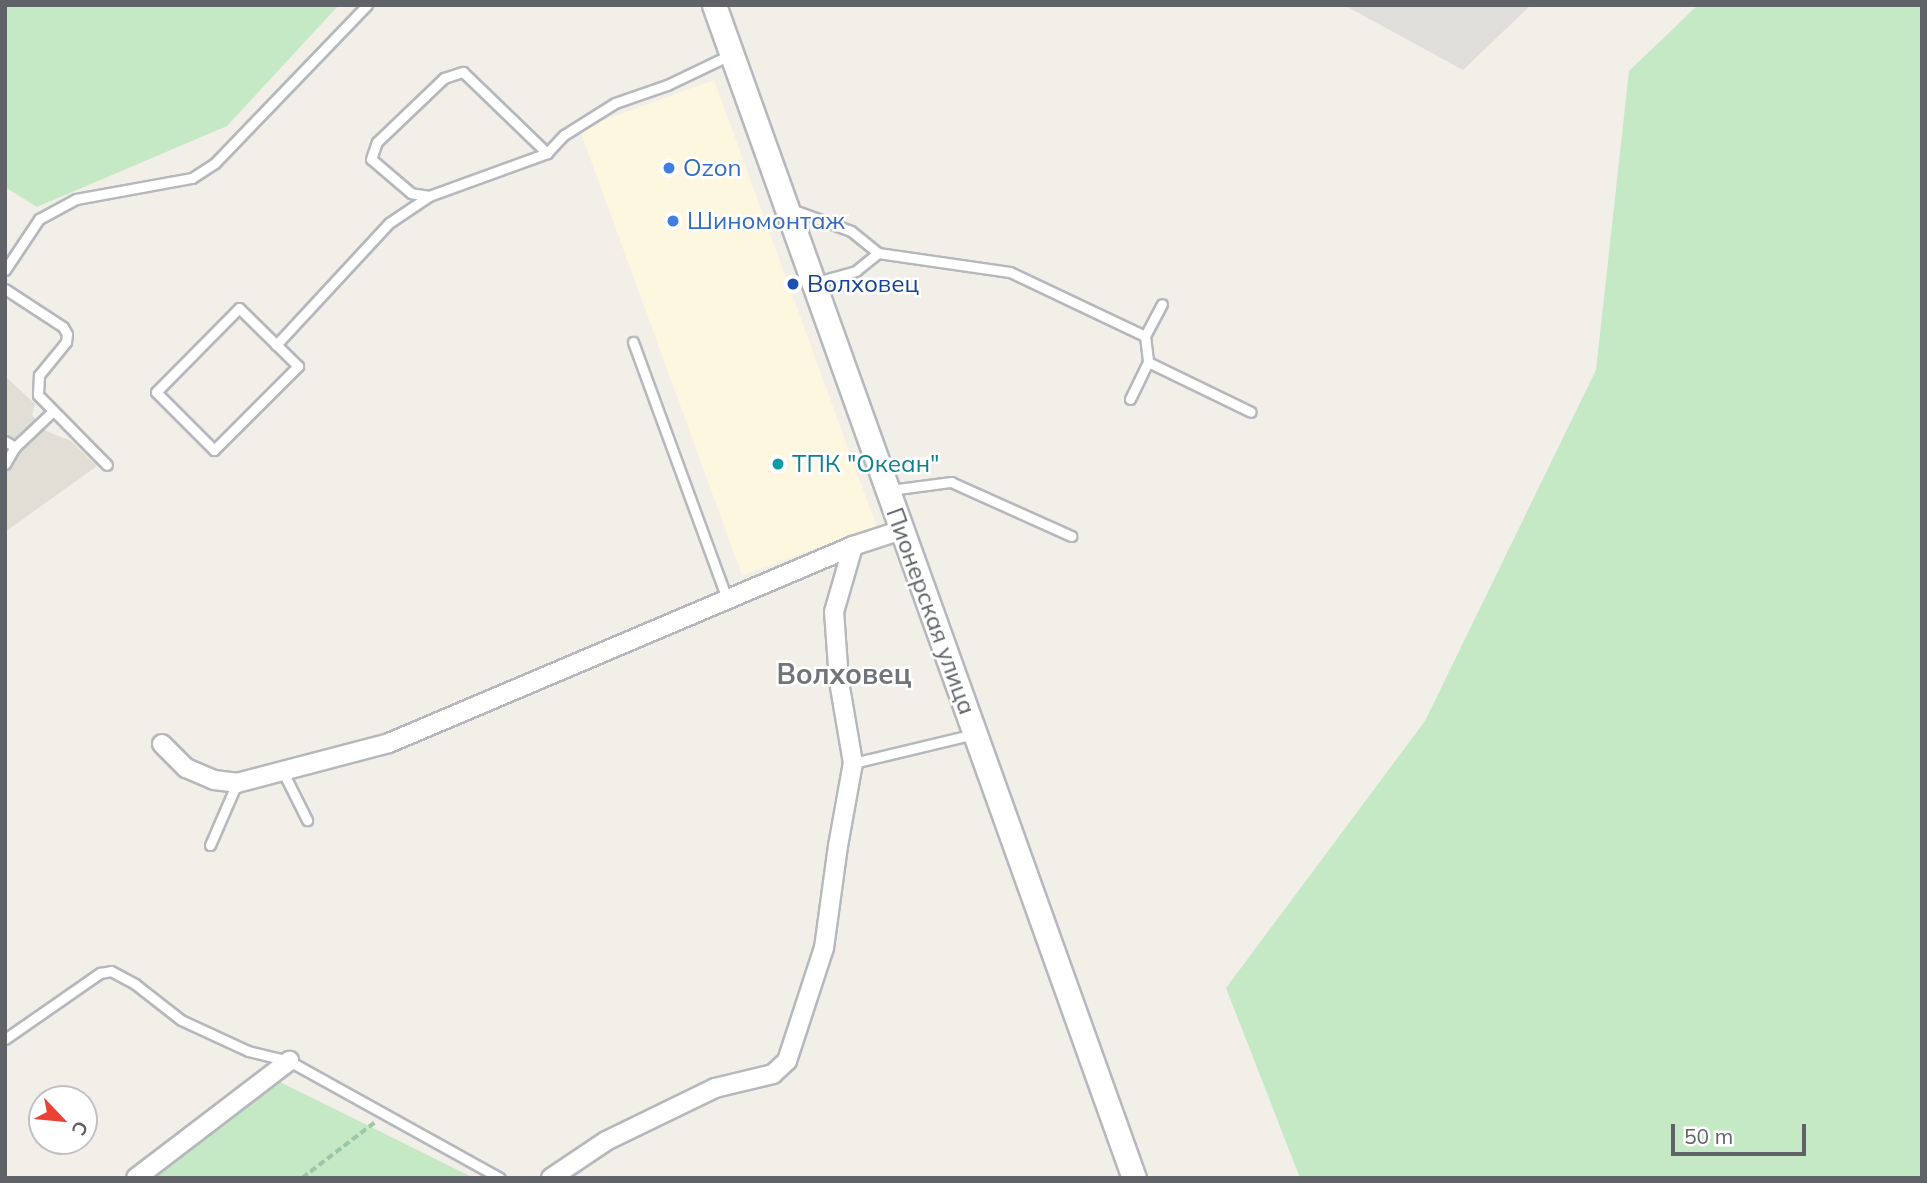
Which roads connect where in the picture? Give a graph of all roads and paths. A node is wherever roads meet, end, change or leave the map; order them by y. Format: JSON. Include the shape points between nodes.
{"nodes":[{"id":1,"x":367,"y":5,"type":"edge"},
{"id":2,"x":714,"y":5,"type":"edge"},
{"id":3,"x":730,"y":55,"type":"junction"},
{"id":4,"x":547,"y":153,"type":"junction"},
{"id":5,"x":429,"y":196,"type":"junction"},
{"id":6,"x":786,"y":208,"type":"junction"},
{"id":7,"x":878,"y":253,"type":"junction"},
{"id":8,"x":5,"y":270,"type":"edge"},
{"id":9,"x":813,"y":283,"type":"junction"},
{"id":10,"x":5,"y":289,"type":"edge"},
{"id":11,"x":1161,"y":304,"type":"dead end"},
{"id":12,"x":1145,"y":336,"type":"junction"},
{"id":13,"x":633,"y":342,"type":"dead end"},
{"id":14,"x":276,"y":345,"type":"junction"},
{"id":15,"x":1148,"y":362,"type":"junction"},
{"id":16,"x":1130,"y":399,"type":"dead end"},
{"id":17,"x":52,"y":412,"type":"junction"},
{"id":18,"x":1251,"y":412,"type":"dead end"},
{"id":19,"x":5,"y":441,"type":"edge"},
{"id":20,"x":15,"y":447,"type":"junction"},
{"id":21,"x":5,"y":464,"type":"edge"},
{"id":22,"x":107,"y":465,"type":"dead end"},
{"id":23,"x":888,"y":490,"type":"junction"},
{"id":24,"x":902,"y":530,"type":"junction"},
{"id":25,"x":1071,"y":537,"type":"dead end"},
{"id":26,"x":853,"y":547,"type":"junction"},
{"id":27,"x":727,"y":599,"type":"junction"},
{"id":28,"x":975,"y":733,"type":"junction"},
{"id":29,"x":162,"y":744,"type":"dead end"},
{"id":30,"x":853,"y":763,"type":"junction"},
{"id":31,"x":283,"y":772,"type":"junction"},
{"id":32,"x":237,"y":783,"type":"junction"},
{"id":33,"x":307,"y":820,"type":"dead end"},
{"id":34,"x":210,"y":845,"type":"dead end"},
{"id":35,"x":5,"y":1039,"type":"edge"},
{"id":36,"x":289,"y":1061,"type":"junction"},
{"id":37,"x":384,"y":1115,"type":"junction"},
{"id":38,"x":136,"y":1178,"type":"edge"},
{"id":39,"x":302,"y":1178,"type":"edge"},
{"id":40,"x":500,"y":1178,"type":"edge"},
{"id":41,"x":551,"y":1178,"type":"edge"},
{"id":42,"x":1134,"y":1178,"type":"edge"}],
"edges":[{"from":1,"to":8,"type":"lane","via":[[215,163],[192,178],[63,206],[39,219]]},
{"from":2,"to":3,"type":"street","name":"Пионерская улица"},
{"from":3,"to":4,"type":"lane","via":[[615,103],[564,135]]},
{"from":3,"to":6,"type":"street","name":"Пионерская улица"},
{"from":4,"to":5,"type":"lane"},
{"from":4,"to":5,"type":"lane","via":[[463,72],[444,78],[377,142],[371,159],[411,193]]},
{"from":5,"to":14,"type":"lane","via":[[388,223]]},
{"from":6,"to":7,"type":"lane","via":[[851,231]]},
{"from":6,"to":9,"type":"street","name":"Пионерская улица"},
{"from":7,"to":9,"type":"lane","via":[[856,271]]},
{"from":7,"to":12,"type":"lane","via":[[1010,272]]},
{"from":9,"to":23,"type":"street","name":"Пионерская улица"},
{"from":10,"to":17,"type":"lane","via":[[67,334],[61,350],[36,381],[38,395]]},
{"from":11,"to":12,"type":"lane"},
{"from":12,"to":15,"type":"lane"},
{"from":13,"to":27,"type":"lane"},
{"from":14,"to":14,"type":"lane","via":[[239,308],[156,392],[214,450],[298,366]]},
{"from":15,"to":16,"type":"lane"},
{"from":15,"to":18,"type":"lane"},
{"from":17,"to":20,"type":"lane"},
{"from":17,"to":22,"type":"lane"},
{"from":19,"to":20,"type":"lane"},
{"from":20,"to":21,"type":"lane"},
{"from":23,"to":24,"type":"street","name":"Пионерская улица"},
{"from":23,"to":25,"type":"lane","via":[[951,482]]},
{"from":24,"to":26,"type":"street"},
{"from":24,"to":28,"type":"street","name":"Пионерская улица"},
{"from":26,"to":27,"type":"street"},
{"from":26,"to":30,"type":"street","via":[[834,612],[839,681]]},
{"from":27,"to":31,"type":"street","via":[[389,743]]},
{"from":28,"to":30,"type":"lane"},
{"from":28,"to":42,"type":"street","name":"Пионерская улица"},
{"from":29,"to":32,"type":"street","via":[[186,768],[214,780]]},
{"from":30,"to":41,"type":"street","via":[[824,948],[792,1049],[781,1069],[715,1088],[606,1142]]},
{"from":31,"to":32,"type":"street"},
{"from":31,"to":33,"type":"lane"},
{"from":32,"to":34,"type":"lane"},
{"from":35,"to":36,"type":"lane","via":[[100,973],[111,971],[181,1020],[248,1051]]},
{"from":36,"to":37,"type":"lane"},
{"from":36,"to":38,"type":"street"},
{"from":37,"to":39,"type":"path"},
{"from":37,"to":40,"type":"lane"}]}
